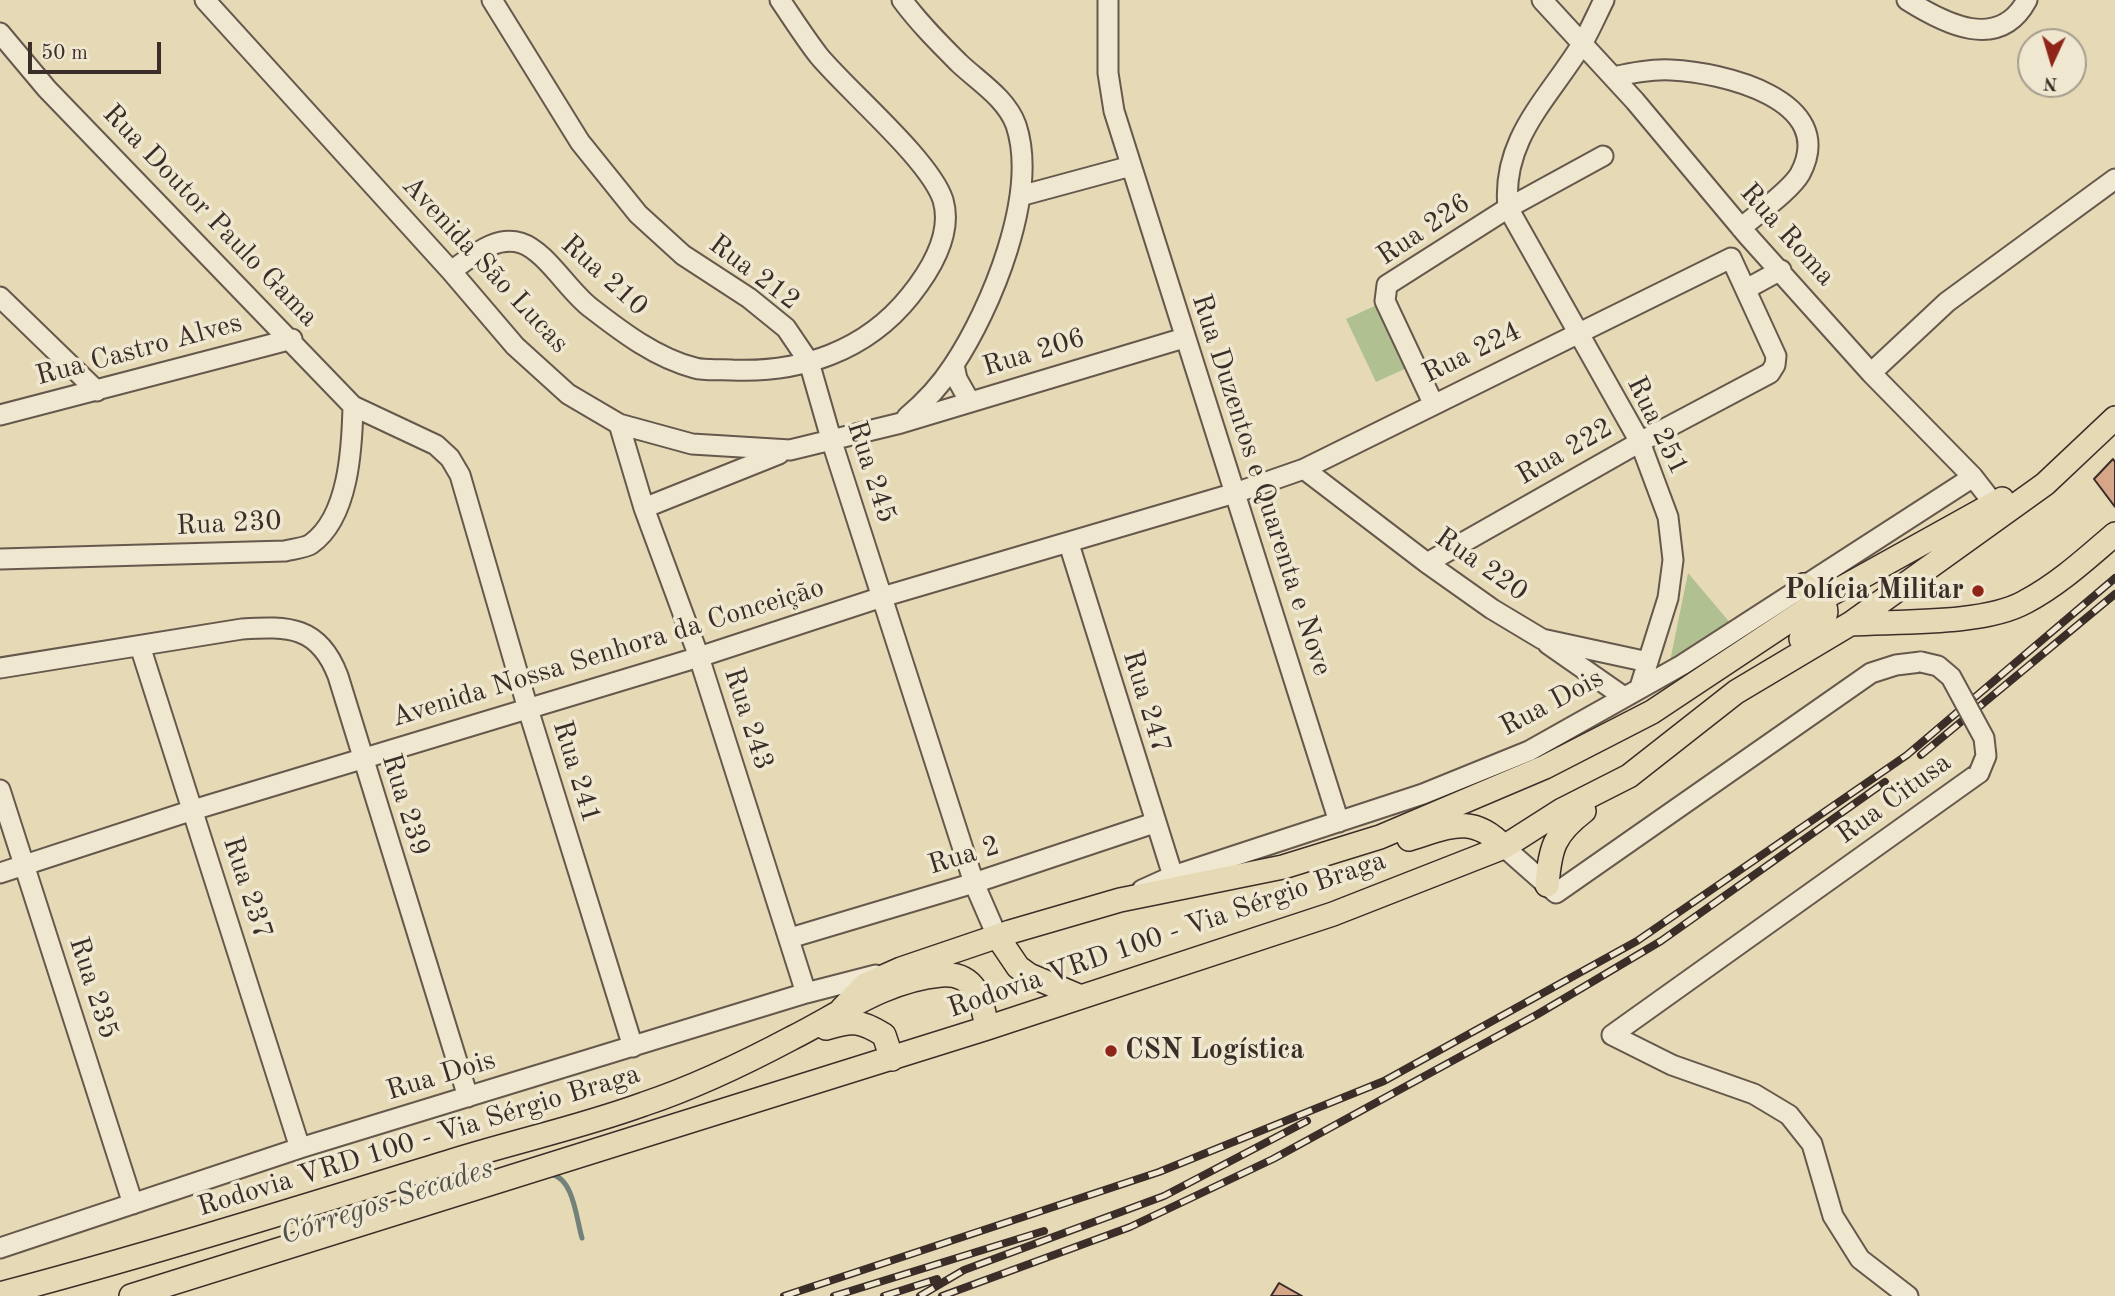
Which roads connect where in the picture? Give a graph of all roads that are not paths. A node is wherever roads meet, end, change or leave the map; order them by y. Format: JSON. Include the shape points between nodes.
{"nodes":[{"id":1,"x":205,"y":0,"type":"edge"},
{"id":2,"x":492,"y":0,"type":"edge"},
{"id":3,"x":780,"y":0,"type":"edge"},
{"id":4,"x":902,"y":0,"type":"edge"},
{"id":5,"x":1108,"y":0,"type":"edge"},
{"id":6,"x":1542,"y":0,"type":"edge"},
{"id":7,"x":1604,"y":0,"type":"edge"},
{"id":8,"x":1908,"y":0,"type":"edge"},
{"id":9,"x":2027,"y":0,"type":"edge"},
{"id":10,"x":0,"y":33,"type":"edge"},
{"id":11,"x":1583,"y":43,"type":"junction"},
{"id":12,"x":1613,"y":77,"type":"junction"},
{"id":13,"x":1603,"y":156,"type":"dead end"},
{"id":14,"x":1131,"y":166,"type":"junction"},
{"id":15,"x":2115,"y":179,"type":"edge"},
{"id":16,"x":1020,"y":196,"type":"junction"},
{"id":17,"x":1508,"y":208,"type":"junction"},
{"id":18,"x":1741,"y":228,"type":"junction"},
{"id":19,"x":1781,"y":270,"type":"junction"},
{"id":20,"x":451,"y":271,"type":"junction"},
{"id":21,"x":1748,"y":288,"type":"junction"},
{"id":22,"x":0,"y":297,"type":"edge"},
{"id":23,"x":1577,"y":334,"type":"junction"},
{"id":24,"x":1184,"y":338,"type":"junction"},
{"id":25,"x":292,"y":339,"type":"junction"},
{"id":26,"x":809,"y":362,"type":"junction"},
{"id":27,"x":954,"y":365,"type":"junction"},
{"id":28,"x":1871,"y":373,"type":"junction"},
{"id":29,"x":97,"y":391,"type":"junction"},
{"id":30,"x":970,"y":402,"type":"junction"},
{"id":31,"x":1433,"y":404,"type":"junction"},
{"id":32,"x":353,"y":406,"type":"junction"},
{"id":33,"x":2115,"y":411,"type":"edge"},
{"id":34,"x":0,"y":415,"type":"edge"},
{"id":35,"x":2115,"y":418,"type":"edge"},
{"id":36,"x":901,"y":423,"type":"junction"},
{"id":37,"x":619,"y":424,"type":"junction"},
{"id":38,"x":832,"y":442,"type":"junction"},
{"id":39,"x":1640,"y":442,"type":"junction"},
{"id":40,"x":790,"y":450,"type":"junction"},
{"id":41,"x":1304,"y":468,"type":"junction"},
{"id":42,"x":1973,"y":477,"type":"junction"},
{"id":43,"x":1235,"y":493,"type":"junction"},
{"id":44,"x":1994,"y":504,"type":"junction"},
{"id":45,"x":644,"y":508,"type":"junction"},
{"id":46,"x":2115,"y":534,"type":"edge"},
{"id":47,"x":1069,"y":544,"type":"junction"},
{"id":48,"x":0,"y":559,"type":"edge"},
{"id":49,"x":1427,"y":564,"type":"junction"},
{"id":50,"x":1804,"y":585,"type":"junction"},
{"id":51,"x":882,"y":597,"type":"junction"},
{"id":52,"x":1822,"y":599,"type":"junction"},
{"id":53,"x":1850,"y":624,"type":"junction"},
{"id":54,"x":1542,"y":639,"type":"junction"},
{"id":55,"x":140,"y":646,"type":"junction"},
{"id":56,"x":699,"y":657,"type":"junction"},
{"id":57,"x":1648,"y":662,"type":"junction"},
{"id":58,"x":0,"y":668,"type":"edge"},
{"id":59,"x":1632,"y":692,"type":"junction"},
{"id":60,"x":1736,"y":692,"type":"junction"},
{"id":61,"x":528,"y":709,"type":"junction"},
{"id":62,"x":361,"y":758,"type":"junction"},
{"id":63,"x":1629,"y":776,"type":"junction"},
{"id":64,"x":0,"y":790,"type":"edge"},
{"id":65,"x":193,"y":810,"type":"junction"},
{"id":66,"x":1339,"y":822,"type":"junction"},
{"id":67,"x":1154,"y":823,"type":"junction"},
{"id":68,"x":1504,"y":847,"type":"junction"},
{"id":69,"x":24,"y":866,"type":"junction"},
{"id":70,"x":0,"y":873,"type":"edge"},
{"id":71,"x":1173,"y":876,"type":"junction"},
{"id":72,"x":1228,"y":880,"type":"junction"},
{"id":73,"x":974,"y":883,"type":"junction"},
{"id":74,"x":1552,"y":889,"type":"junction"},
{"id":75,"x":1120,"y":900,"type":"junction"},
{"id":76,"x":997,"y":936,"type":"junction"},
{"id":77,"x":790,"y":938,"type":"junction"},
{"id":78,"x":901,"y":969,"type":"junction"},
{"id":79,"x":806,"y":993,"type":"junction"},
{"id":80,"x":1081,"y":997,"type":"junction"},
{"id":81,"x":842,"y":1009,"type":"junction"},
{"id":82,"x":987,"y":1028,"type":"junction"},
{"id":83,"x":794,"y":1037,"type":"junction"},
{"id":84,"x":633,"y":1047,"type":"junction"},
{"id":85,"x":892,"y":1059,"type":"junction"},
{"id":86,"x":468,"y":1097,"type":"junction"},
{"id":87,"x":300,"y":1148,"type":"junction"},
{"id":88,"x":133,"y":1204,"type":"junction"},
{"id":89,"x":0,"y":1248,"type":"edge"},
{"id":90,"x":0,"y":1294,"type":"edge"},
{"id":91,"x":131,"y":1296,"type":"edge"},
{"id":92,"x":1908,"y":1296,"type":"edge"}],
"edges":[{"from":1,"to":20,"type":"street","name":"Avenida São Lucas"},
{"from":2,"to":26,"type":"street","name":"Rua 212","via":[[606,177],[682,255],[786,328]]},
{"from":3,"to":26,"type":"street","name":"Rua 210","via":[[819,56],[930,175],[943,201],[944,232],[933,263],[887,323],[855,345]]},
{"from":4,"to":16,"type":"street","via":[[998,97],[1015,124],[1022,161]]},
{"from":5,"to":14,"type":"street","name":"Rua Duzentos e Quarenta e Nove","via":[[1108,73]]},
{"from":6,"to":11,"type":"street","name":"Rua Roma"},
{"from":7,"to":11,"type":"street"},
{"from":8,"to":9,"type":"street","via":[[1939,21],[1973,29],[2001,27],[2018,16]]},
{"from":10,"to":25,"type":"street","name":"Rua Doutor Paulo Gama","via":[[47,89]]},
{"from":11,"to":12,"type":"street","name":"Rua Roma"},
{"from":11,"to":17,"type":"street","via":[[1525,124],[1511,158]]},
{"from":12,"to":18,"type":"street","name":"Rua Roma"},
{"from":12,"to":18,"type":"street","via":[[1644,70],[1701,72],[1782,100],[1798,118],[1807,137],[1800,175]]},
{"from":13,"to":17,"type":"street","name":"Rua 226"},
{"from":14,"to":16,"type":"street"},
{"from":14,"to":24,"type":"street","name":"Rua Duzentos e Quarenta e Nove"},
{"from":15,"to":28,"type":"street","via":[[1947,302]]},
{"from":16,"to":27,"type":"street","via":[[1003,261]]},
{"from":17,"to":23,"type":"street","name":"Rua 251"},
{"from":17,"to":31,"type":"street","name":"Rua 226","via":[[1387,285],[1384,293]]},
{"from":18,"to":19,"type":"street","name":"Rua Roma"},
{"from":19,"to":21,"type":"street"},
{"from":19,"to":28,"type":"street","name":"Rua Roma"},
{"from":20,"to":26,"type":"street","name":"Rua 210","via":[[490,244],[522,243],[587,305],[639,344],[696,368],[756,371]]},
{"from":20,"to":37,"type":"street","name":"Avenida São Lucas","via":[[515,346],[568,394]]},
{"from":21,"to":23,"type":"street","name":"Rua 224","via":[[1731,258]]},
{"from":21,"to":39,"type":"street","name":"Rua 222","via":[[1776,356],[1770,373]]},
{"from":22,"to":29,"type":"street"},
{"from":23,"to":31,"type":"street","name":"Rua 224"},
{"from":23,"to":39,"type":"street","name":"Rua 251"},
{"from":24,"to":30,"type":"street","name":"Rua 206"},
{"from":24,"to":43,"type":"street","name":"Rua Duzentos e Quarenta e Nove"},
{"from":25,"to":29,"type":"street","name":"Rua Castro Alves"},
{"from":25,"to":32,"type":"street","name":"Rua Doutor Paulo Gama"},
{"from":26,"to":38,"type":"street","name":"Rua 245"},
{"from":27,"to":30,"type":"street"},
{"from":27,"to":36,"type":"street","via":[[931,396]]},
{"from":28,"to":42,"type":"street","name":"Rua Roma"},
{"from":29,"to":34,"type":"street","name":"Rua Castro Alves"},
{"from":30,"to":36,"type":"street","name":"Rua 206"},
{"from":31,"to":41,"type":"street","name":"Rua 224"},
{"from":32,"to":48,"type":"street","name":"Rua 230","via":[[352,452],[343,493],[328,526],[310,545],[285,551]]},
{"from":32,"to":61,"type":"street","name":"Rua 241","via":[[436,445],[455,466]]},
{"from":33,"to":44,"type":"main road","name":"Rodovia VRD 100 - Via Sérgio Braga"},
{"from":35,"to":53,"type":"main road","name":"Rodovia VRD 100 - Via Sérgio Braga","via":[[2045,484]]},
{"from":36,"to":38,"type":"street","name":"Rua 206"},
{"from":37,"to":40,"type":"street","name":"Avenida São Lucas","via":[[692,444]]},
{"from":37,"to":45,"type":"street","name":"Rua 243"},
{"from":38,"to":40,"type":"street","name":"Avenida São Lucas"},
{"from":38,"to":51,"type":"street","name":"Rua 245"},
{"from":39,"to":49,"type":"street","name":"Rua 222"},
{"from":39,"to":57,"type":"street","name":"Rua 251","via":[[1668,517],[1673,560],[1668,598]]},
{"from":40,"to":45,"type":"street"},
{"from":41,"to":43,"type":"street","name":"Rua 224"},
{"from":41,"to":49,"type":"street","name":"Rua 220"},
{"from":42,"to":44,"type":"street","name":"Rua Roma"},
{"from":42,"to":50,"type":"street","name":"Rua Dois"},
{"from":43,"to":47,"type":"street","name":"Avenida Nossa Senhora da Conceição"},
{"from":43,"to":66,"type":"street","name":"Rua Duzentos e Quarenta e Nove"},
{"from":44,"to":52,"type":"main road","name":"Rodovia VRD 100 - Via Sérgio Braga"},
{"from":45,"to":56,"type":"street","name":"Rua 243"},
{"from":46,"to":53,"type":"main road","via":[[2067,575],[2023,604],[1973,617]]},
{"from":47,"to":51,"type":"street","name":"Avenida Nossa Senhora da Conceição"},
{"from":47,"to":67,"type":"street","name":"Rua 247"},
{"from":49,"to":54,"type":"street","name":"Rua 220"},
{"from":50,"to":52,"type":"main road"},
{"from":50,"to":59,"type":"street","name":"Rua Dois"},
{"from":51,"to":56,"type":"street","name":"Avenida Nossa Senhora da Conceição"},
{"from":51,"to":73,"type":"street","name":"Rua 245"},
{"from":52,"to":60,"type":"main road","via":[[1825,620]]},
{"from":52,"to":72,"type":"main road","name":"Rodovia VRD 100 - Via Sérgio Braga","via":[[1652,712],[1545,767],[1380,838]]},
{"from":53,"to":60,"type":"main road","name":"Rodovia VRD 100 - Via Sérgio Braga"},
{"from":54,"to":57,"type":"street","name":"Rua 220"},
{"from":54,"to":59,"type":"street"},
{"from":55,"to":58,"type":"street","name":"Rua 239"},
{"from":55,"to":62,"type":"street","name":"Rua 239","via":[[242,629],[282,627],[302,633],[329,653]]},
{"from":55,"to":65,"type":"street","name":"Rua 237"},
{"from":56,"to":61,"type":"street","name":"Avenida Nossa Senhora da Conceição"},
{"from":56,"to":77,"type":"street","name":"Rua 243"},
{"from":57,"to":59,"type":"street","name":"Rua 251"},
{"from":59,"to":66,"type":"street","name":"Rua Dois","via":[[1529,751]]},
{"from":60,"to":63,"type":"main road","name":"Rodovia VRD 100 - Via Sérgio Braga"},
{"from":61,"to":62,"type":"street","name":"Avenida Nossa Senhora da Conceição"},
{"from":61,"to":84,"type":"street","name":"Rua 241"},
{"from":62,"to":65,"type":"street","name":"Avenida Nossa Senhora da Conceição"},
{"from":62,"to":86,"type":"street","name":"Rua 239"},
{"from":63,"to":68,"type":"main road","name":"Rodovia VRD 100 - Via Sérgio Braga","via":[[1562,810]]},
{"from":63,"to":74,"type":"main road","via":[[1562,827],[1553,844]]},
{"from":64,"to":69,"type":"street","name":"Rua 235"},
{"from":65,"to":69,"type":"street","name":"Avenida Nossa Senhora da Conceição"},
{"from":65,"to":87,"type":"street","name":"Rua 237"},
{"from":66,"to":71,"type":"street","name":"Rua Dois"},
{"from":67,"to":71,"type":"street","name":"Rua 247"},
{"from":67,"to":73,"type":"street","name":"Rua 2"},
{"from":68,"to":72,"type":"main road","via":[[1491,833],[1465,824],[1340,858]]},
{"from":68,"to":74,"type":"street"},
{"from":68,"to":80,"type":"main road","name":"Rodovia VRD 100 - Via Sérgio Braga","via":[[1333,914]]},
{"from":69,"to":70,"type":"street","name":"Avenida Nossa Senhora da Conceição"},
{"from":69,"to":88,"type":"street","name":"Rua 235"},
{"from":71,"to":75,"type":"street","name":"Rua Dois"},
{"from":72,"to":75,"type":"main road","name":"Rodovia VRD 100 - Via Sérgio Braga"},
{"from":73,"to":76,"type":"street","name":"Rua 245"},
{"from":73,"to":77,"type":"street","name":"Rua 2"},
{"from":74,"to":92,"type":"street","name":"Rua Citusa","bridge":true,"via":[[1871,673],[1921,662],[1938,666],[1951,677],[1984,738],[1986,756],[1979,773],[1612,1035],[1672,1065],[1754,1094],[1789,1115],[1812,1144],[1833,1216],[1860,1259]]},
{"from":75,"to":76,"type":"main road","name":"Rodovia VRD 100 - Via Sérgio Braga"},
{"from":76,"to":78,"type":"main road","name":"Rodovia VRD 100 - Via Sérgio Braga"},
{"from":76,"to":80,"type":"main road","via":[[1029,975]]},
{"from":77,"to":79,"type":"street","name":"Rua 243"},
{"from":78,"to":79,"type":"street","name":"Rua Dois"},
{"from":78,"to":81,"type":"main road","name":"Rodovia VRD 100 - Via Sérgio Braga","via":[[864,985]]},
{"from":79,"to":84,"type":"street","name":"Rua Dois"},
{"from":80,"to":82,"type":"main road","name":"Rodovia VRD 100 - Via Sérgio Braga"},
{"from":81,"to":82,"type":"main road","via":[[874,993],[939,975],[956,975],[972,983],[981,997]]},
{"from":81,"to":83,"type":"main road","name":"Rodovia VRD 100 - Via Sérgio Braga"},
{"from":82,"to":85,"type":"main road","name":"Rodovia VRD 100 - Via Sérgio Braga"},
{"from":83,"to":85,"type":"main road","via":[[850,1020],[884,1035]]},
{"from":83,"to":90,"type":"main road","name":"Rodovia VRD 100 - Via Sérgio Braga","via":[[682,1089],[592,1122]]},
{"from":84,"to":86,"type":"street","name":"Rua Dois"},
{"from":85,"to":91,"type":"main road","name":"Rodovia VRD 100 - Via Sérgio Braga"},
{"from":86,"to":87,"type":"street","name":"Rua Dois"},
{"from":87,"to":88,"type":"street","name":"Rua Dois"},
{"from":88,"to":89,"type":"street","name":"Rua Dois"}]}
